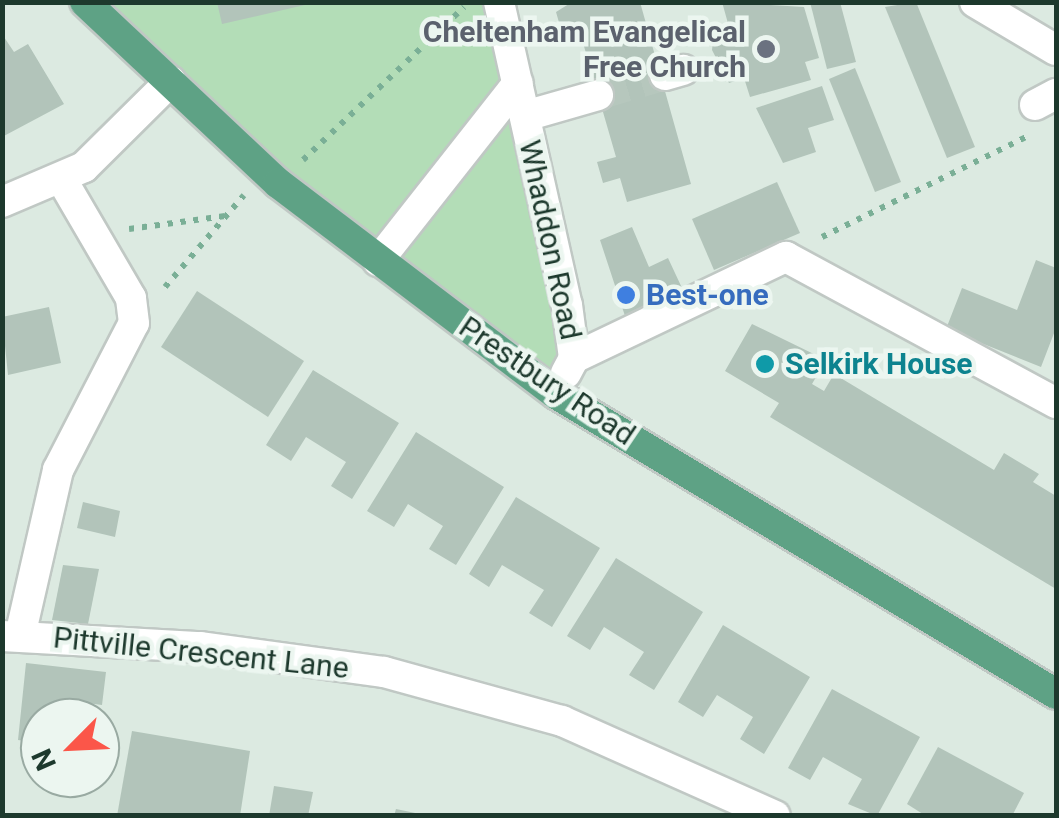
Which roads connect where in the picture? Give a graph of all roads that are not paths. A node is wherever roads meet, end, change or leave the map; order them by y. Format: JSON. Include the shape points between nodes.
{"nodes":[{"id":1,"x":85,"y":2,"type":"edge"},
{"id":2,"x":499,"y":2,"type":"edge"},
{"id":3,"x":985,"y":11,"type":"edge"},
{"id":4,"x":1056,"y":50,"type":"edge"},
{"id":5,"x":171,"y":81,"type":"junction"},
{"id":6,"x":518,"y":84,"type":"junction"},
{"id":7,"x":598,"y":95,"type":"tunnel mouth"},
{"id":8,"x":525,"y":116,"type":"junction"},
{"id":9,"x":62,"y":180,"type":"junction"},
{"id":10,"x":2,"y":202,"type":"edge"},
{"id":11,"x":378,"y":261,"type":"junction"},
{"id":12,"x":574,"y":358,"type":"junction"},
{"id":13,"x":556,"y":394,"type":"junction"},
{"id":14,"x":1056,"y":403,"type":"edge"},
{"id":15,"x":11,"y":636,"type":"edge"},
{"id":16,"x":1056,"y":694,"type":"edge"},
{"id":17,"x":775,"y":816,"type":"edge"}],
"edges":[{"from":1,"to":5,"type":"main road","name":"Prestbury Road"},
{"from":2,"to":6,"type":"street","name":"Whaddon Road"},
{"from":3,"to":4,"type":"street"},
{"from":5,"to":9,"type":"street","via":[[113,144]]},
{"from":5,"to":11,"type":"main road","name":"Prestbury Road","via":[[271,177]]},
{"from":6,"to":8,"type":"street","name":"Whaddon Road"},
{"from":6,"to":11,"type":"street","name":"Whaddon Road"},
{"from":7,"to":8,"type":"street"},
{"from":8,"to":12,"type":"street","name":"Whaddon Road"},
{"from":9,"to":10,"type":"street"},
{"from":9,"to":15,"type":"street","name":"Pittville Crescent Lane","via":[[134,322],[58,470]]},
{"from":11,"to":13,"type":"main road","name":"Prestbury Road"},
{"from":12,"to":13,"type":"street","name":"Whaddon Road"},
{"from":12,"to":14,"type":"street","via":[[786,257]]},
{"from":13,"to":16,"type":"main road","name":"Prestbury Road"},
{"from":15,"to":17,"type":"street","name":"Pittville Crescent Lane","via":[[201,647],[384,672],[562,721]]}]}
